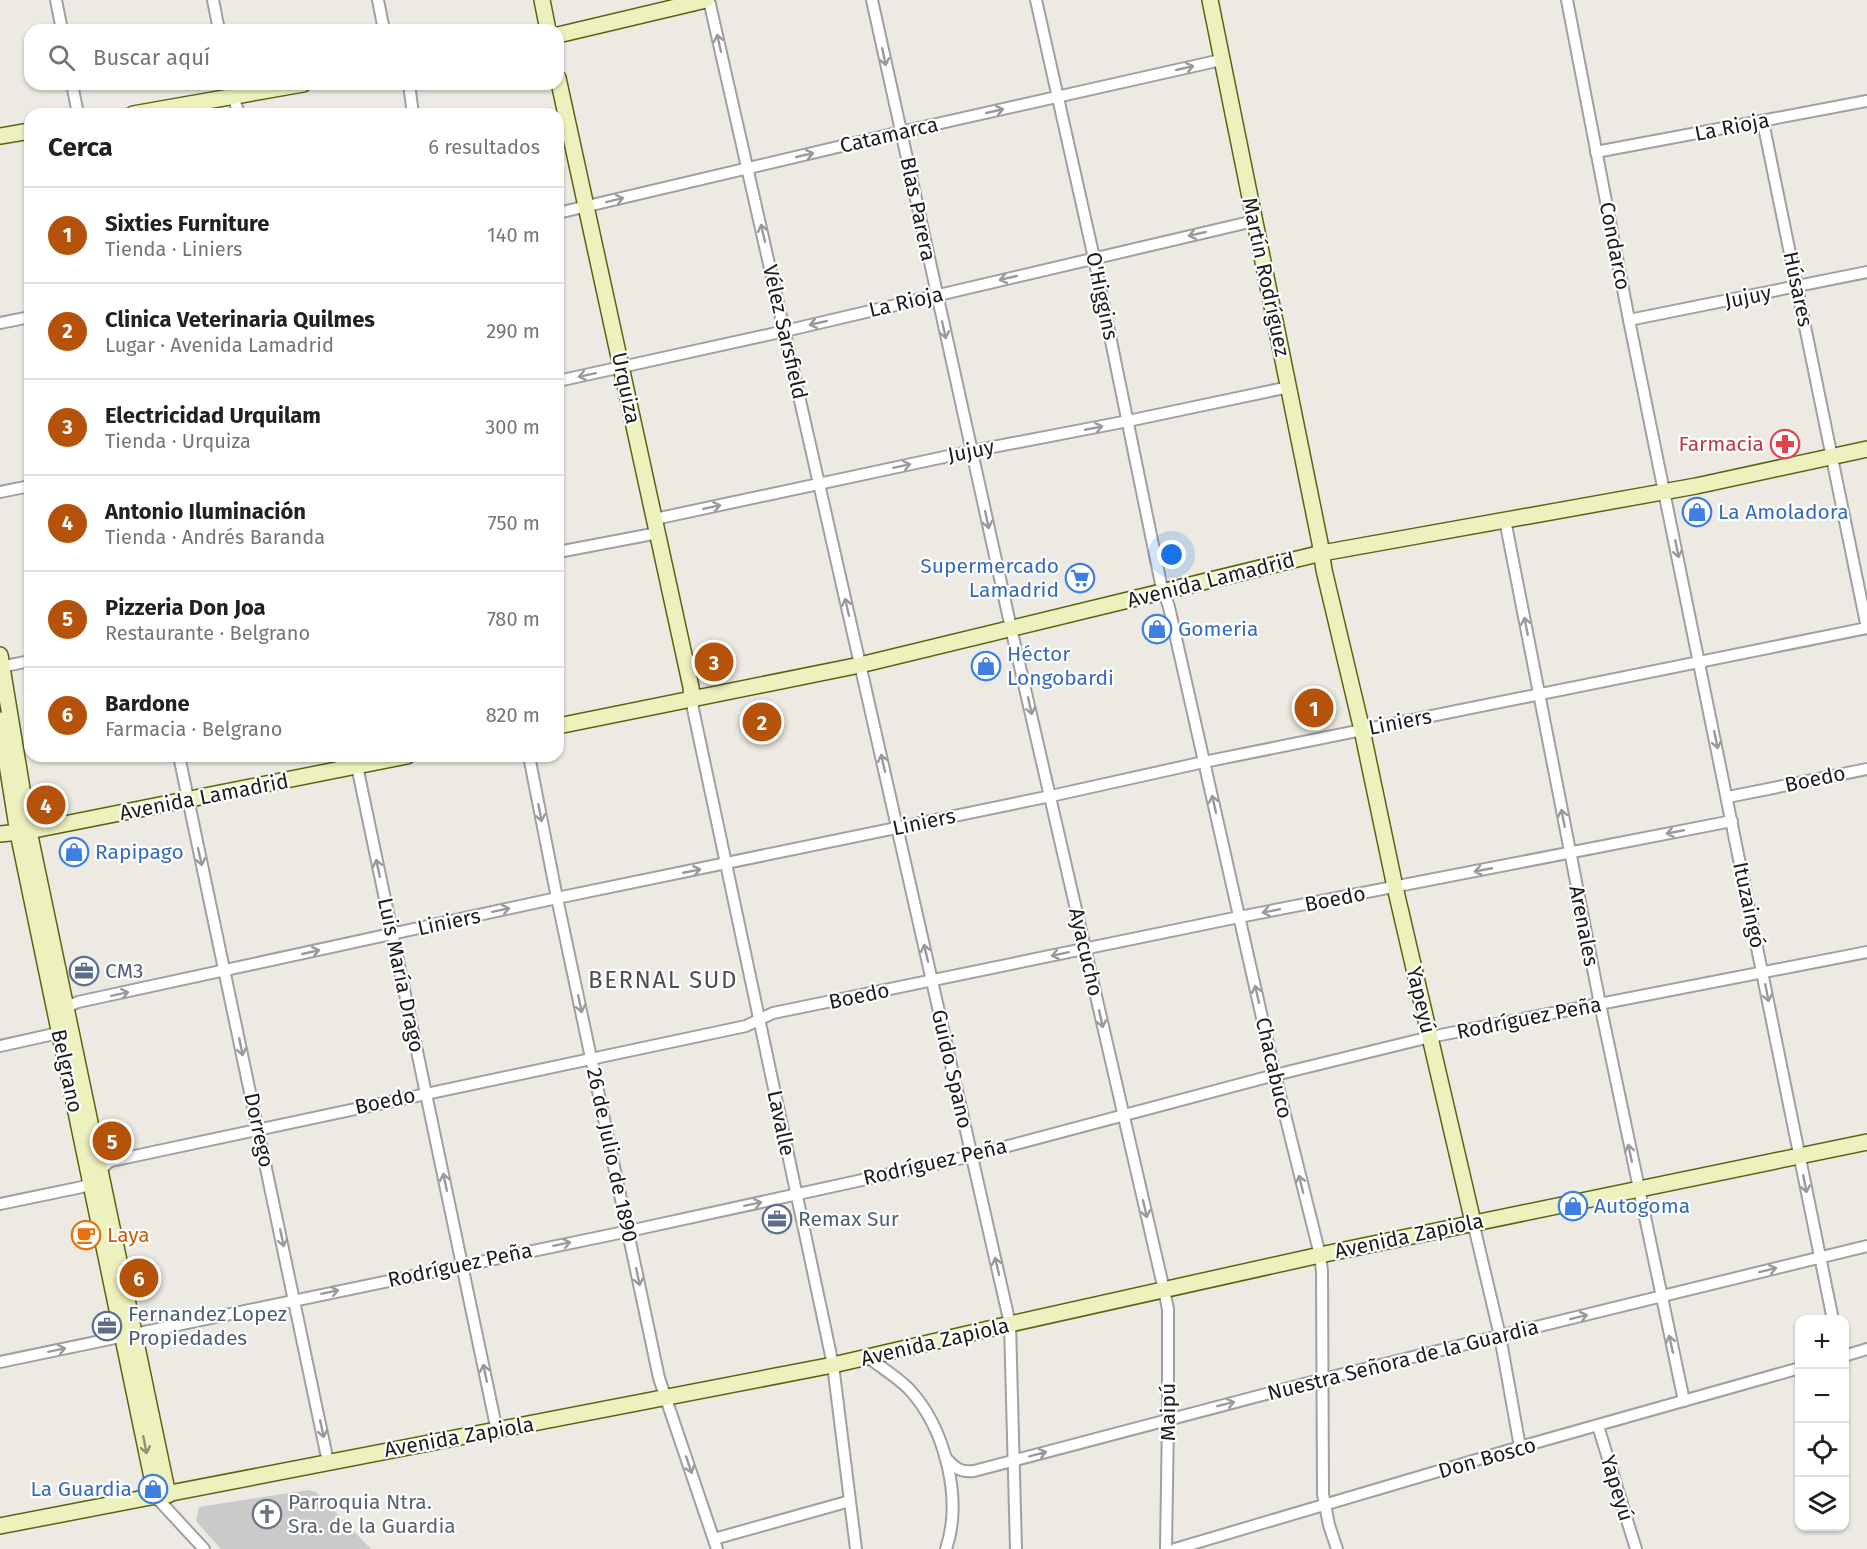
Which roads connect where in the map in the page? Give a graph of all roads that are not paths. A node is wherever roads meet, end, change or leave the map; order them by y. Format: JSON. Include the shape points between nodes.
{"nodes":[{"id":1,"x":56,"y":0,"type":"edge"},
{"id":2,"x":213,"y":0,"type":"edge"},
{"id":3,"x":378,"y":0,"type":"edge"},
{"id":4,"x":542,"y":0,"type":"edge"},
{"id":5,"x":708,"y":0,"type":"edge"},
{"id":6,"x":872,"y":0,"type":"edge"},
{"id":7,"x":1035,"y":0,"type":"edge"},
{"id":8,"x":1210,"y":0,"type":"edge"},
{"id":9,"x":1567,"y":0,"type":"edge"},
{"id":10,"x":61,"y":24,"type":"edge"},
{"id":11,"x":218,"y":24,"type":"edge"},
{"id":12,"x":383,"y":24,"type":"edge"},
{"id":13,"x":547,"y":24,"type":"edge"},
{"id":14,"x":564,"y":34,"type":"edge"},
{"id":15,"x":1221,"y":60,"type":"junction"},
{"id":16,"x":73,"y":90,"type":"edge"},
{"id":17,"x":409,"y":90,"type":"edge"},
{"id":18,"x":561,"y":90,"type":"edge"},
{"id":19,"x":231,"y":91,"type":"edge"},
{"id":20,"x":1057,"y":97,"type":"junction"},
{"id":21,"x":1867,"y":101,"type":"edge"},
{"id":22,"x":77,"y":108,"type":"edge"},
{"id":23,"x":159,"y":108,"type":"edge"},
{"id":24,"x":237,"y":108,"type":"edge"},
{"id":25,"x":412,"y":108,"type":"edge"},
{"id":26,"x":1763,"y":122,"type":"junction"},
{"id":27,"x":24,"y":132,"type":"edge"},
{"id":28,"x":901,"y":132,"type":"junction"},
{"id":29,"x":0,"y":136,"type":"edge"},
{"id":30,"x":1596,"y":152,"type":"junction"},
{"id":31,"x":748,"y":168,"type":"junction"},
{"id":32,"x":585,"y":207,"type":"junction"},
{"id":33,"x":564,"y":212,"type":"edge"},
{"id":34,"x":1254,"y":221,"type":"junction"},
{"id":35,"x":1094,"y":258,"type":"junction"},
{"id":36,"x":1867,"y":272,"type":"edge"},
{"id":37,"x":1798,"y":287,"type":"junction"},
{"id":38,"x":937,"y":295,"type":"junction"},
{"id":39,"x":24,"y":318,"type":"edge"},
{"id":40,"x":1629,"y":320,"type":"junction"},
{"id":41,"x":0,"y":323,"type":"edge"},
{"id":42,"x":785,"y":331,"type":"junction"},
{"id":43,"x":622,"y":368,"type":"junction"},
{"id":44,"x":564,"y":380,"type":"edge"},
{"id":45,"x":1289,"y":387,"type":"junction"},
{"id":46,"x":1128,"y":421,"type":"junction"},
{"id":47,"x":1867,"y":449,"type":"edge"},
{"id":48,"x":972,"y":451,"type":"junction"},
{"id":49,"x":1832,"y":456,"type":"junction"},
{"id":50,"x":819,"y":483,"type":"junction"},
{"id":51,"x":24,"y":487,"type":"edge"},
{"id":52,"x":0,"y":492,"type":"edge"},
{"id":53,"x":1665,"y":492,"type":"junction"},
{"id":54,"x":1505,"y":520,"type":"junction"},
{"id":55,"x":656,"y":526,"type":"junction"},
{"id":56,"x":564,"y":550,"type":"edge"},
{"id":57,"x":1322,"y":553,"type":"junction"},
{"id":58,"x":1163,"y":592,"type":"junction"},
{"id":59,"x":1011,"y":628,"type":"junction"},
{"id":60,"x":1867,"y":628,"type":"edge"},
{"id":61,"x":24,"y":661,"type":"edge"},
{"id":62,"x":1700,"y":662,"type":"junction"},
{"id":63,"x":1,"y":663,"type":"edge"},
{"id":64,"x":860,"y":664,"type":"junction"},
{"id":65,"x":1539,"y":695,"type":"junction"},
{"id":66,"x":692,"y":699,"type":"junction"},
{"id":67,"x":0,"y":720,"type":"edge"},
{"id":68,"x":564,"y":725,"type":"edge"},
{"id":69,"x":1362,"y":729,"type":"junction"},
{"id":70,"x":180,"y":762,"type":"edge"},
{"id":71,"x":362,"y":762,"type":"edge"},
{"id":72,"x":530,"y":762,"type":"edge"},
{"id":73,"x":1204,"y":762,"type":"junction"},
{"id":74,"x":347,"y":764,"type":"edge"},
{"id":75,"x":1867,"y":769,"type":"edge"},
{"id":76,"x":1051,"y":796,"type":"junction"},
{"id":77,"x":1728,"y":798,"type":"junction"},
{"id":78,"x":187,"y":800,"type":"junction"},
{"id":79,"x":1732,"y":821,"type":"junction"},
{"id":80,"x":897,"y":827,"type":"junction"},
{"id":81,"x":23,"y":832,"type":"junction"},
{"id":82,"x":0,"y":834,"type":"edge"},
{"id":83,"x":1570,"y":853,"type":"junction"},
{"id":84,"x":727,"y":864,"type":"junction"},
{"id":85,"x":1395,"y":887,"type":"junction"},
{"id":86,"x":557,"y":898,"type":"junction"},
{"id":87,"x":1239,"y":917,"type":"junction"},
{"id":88,"x":392,"y":934,"type":"junction"},
{"id":89,"x":1086,"y":949,"type":"junction"},
{"id":90,"x":1867,"y":952,"type":"edge"},
{"id":91,"x":225,"y":972,"type":"junction"},
{"id":92,"x":1763,"y":972,"type":"junction"},
{"id":93,"x":933,"y":981,"type":"junction"},
{"id":94,"x":1600,"y":1004,"type":"junction"},
{"id":95,"x":66,"y":1011,"type":"junction"},
{"id":96,"x":760,"y":1019,"type":"junction"},
{"id":97,"x":58,"y":1029,"type":"junction"},
{"id":98,"x":1430,"y":1037,"type":"junction"},
{"id":99,"x":0,"y":1046,"type":"edge"},
{"id":100,"x":591,"y":1059,"type":"junction"},
{"id":101,"x":1275,"y":1075,"type":"junction"},
{"id":102,"x":426,"y":1093,"type":"junction"},
{"id":103,"x":1122,"y":1115,"type":"junction"},
{"id":104,"x":258,"y":1128,"type":"junction"},
{"id":105,"x":1867,"y":1142,"type":"edge"},
{"id":106,"x":972,"y":1155,"type":"junction"},
{"id":107,"x":1800,"y":1156,"type":"junction"},
{"id":108,"x":96,"y":1177,"type":"junction"},
{"id":109,"x":1638,"y":1188,"type":"junction"},
{"id":110,"x":796,"y":1194,"type":"junction"},
{"id":111,"x":0,"y":1204,"type":"edge"},
{"id":112,"x":1473,"y":1222,"type":"junction"},
{"id":113,"x":629,"y":1231,"type":"junction"},
{"id":114,"x":1867,"y":1246,"type":"edge"},
{"id":115,"x":1320,"y":1255,"type":"junction"},
{"id":116,"x":1820,"y":1257,"type":"junction"},
{"id":117,"x":463,"y":1265,"type":"junction"},
{"id":118,"x":1163,"y":1283,"type":"junction"},
{"id":119,"x":1661,"y":1296,"type":"junction"},
{"id":120,"x":296,"y":1299,"type":"junction"},
{"id":121,"x":1832,"y":1315,"type":"edge"},
{"id":122,"x":1010,"y":1324,"type":"junction"},
{"id":123,"x":129,"y":1335,"type":"junction"},
{"id":124,"x":1500,"y":1336,"type":"junction"},
{"id":125,"x":1867,"y":1349,"type":"edge"},
{"id":126,"x":1849,"y":1355,"type":"edge"},
{"id":127,"x":869,"y":1358,"type":"junction"},
{"id":128,"x":0,"y":1362,"type":"edge"},
{"id":129,"x":833,"y":1365,"type":"junction"},
{"id":130,"x":1796,"y":1369,"type":"edge"},
{"id":131,"x":1323,"y":1379,"type":"junction"},
{"id":132,"x":666,"y":1399,"type":"junction"},
{"id":133,"x":1684,"y":1401,"type":"junction"},
{"id":134,"x":1168,"y":1419,"type":"junction"},
{"id":135,"x":1598,"y":1426,"type":"junction"},
{"id":136,"x":496,"y":1431,"type":"junction"},
{"id":137,"x":1520,"y":1447,"type":"junction"},
{"id":138,"x":945,"y":1457,"type":"junction"},
{"id":139,"x":1014,"y":1461,"type":"junction"},
{"id":140,"x":328,"y":1462,"type":"junction"},
{"id":141,"x":162,"y":1496,"type":"junction"},
{"id":142,"x":850,"y":1501,"type":"junction"},
{"id":143,"x":1324,"y":1506,"type":"junction"},
{"id":144,"x":0,"y":1526,"type":"edge"},
{"id":145,"x":715,"y":1544,"type":"edge"},
{"id":146,"x":1194,"y":1546,"type":"edge"},
{"id":147,"x":204,"y":1549,"type":"edge"},
{"id":148,"x":856,"y":1549,"type":"edge"},
{"id":149,"x":946,"y":1549,"type":"edge"},
{"id":150,"x":1016,"y":1549,"type":"edge"},
{"id":151,"x":1166,"y":1549,"type":"edge"},
{"id":152,"x":1175,"y":1549,"type":"edge"},
{"id":153,"x":1337,"y":1549,"type":"edge"},
{"id":154,"x":1636,"y":1549,"type":"edge"}],
"edges":[{"from":1,"to":10,"type":"street"},
{"from":2,"to":11,"type":"street"},
{"from":3,"to":12,"type":"street"},
{"from":4,"to":13,"type":"street"},
{"from":5,"to":14,"type":"street"},
{"from":31,"to":5,"type":"street","name":"Vélez Sarsfield","one_way":true},
{"from":6,"to":28,"type":"street","name":"Blas Parera","one_way":true},
{"from":7,"to":20,"type":"street","name":"O'Higgins"},
{"from":8,"to":15,"type":"street","name":"Martín Rodríguez"},
{"from":9,"to":30,"type":"street","name":"Condarco"},
{"from":20,"to":15,"type":"street","name":"Catamarca","one_way":true},
{"from":15,"to":34,"type":"street","name":"Martín Rodríguez"},
{"from":16,"to":22,"type":"street"},
{"from":17,"to":25,"type":"street"},
{"from":18,"to":32,"type":"street","name":"Urquiza"},
{"from":19,"to":23,"type":"street"},
{"from":19,"to":24,"type":"street"},
{"from":28,"to":20,"type":"street","name":"Catamarca","one_way":true},
{"from":20,"to":35,"type":"street","name":"O'Higgins"},
{"from":21,"to":26,"type":"street","name":"La Rioja"},
{"from":26,"to":30,"type":"street","name":"La Rioja"},
{"from":26,"to":37,"type":"street","name":"Húsares"},
{"from":27,"to":29,"type":"street"},
{"from":31,"to":28,"type":"street","name":"Catamarca","one_way":true},
{"from":28,"to":38,"type":"street","name":"Blas Parera"},
{"from":30,"to":40,"type":"street","name":"Condarco"},
{"from":32,"to":31,"type":"street","name":"Catamarca","one_way":true},
{"from":42,"to":31,"type":"street","name":"Vélez Sarsfield","one_way":true},
{"from":32,"to":33,"type":"street","name":"Catamarca"},
{"from":32,"to":43,"type":"street","name":"Urquiza"},
{"from":34,"to":35,"type":"street","name":"La Rioja","one_way":true},
{"from":34,"to":45,"type":"street","name":"Martín Rodríguez"},
{"from":35,"to":38,"type":"street","name":"La Rioja","one_way":true},
{"from":35,"to":46,"type":"street","name":"O'Higgins"},
{"from":36,"to":37,"type":"street","name":"Jujuy"},
{"from":37,"to":40,"type":"street","name":"Jujuy"},
{"from":37,"to":49,"type":"street","name":"Húsares"},
{"from":38,"to":42,"type":"street","name":"La Rioja","one_way":true},
{"from":38,"to":48,"type":"street","name":"Blas Parera","one_way":true},
{"from":39,"to":41,"type":"street"},
{"from":40,"to":53,"type":"street","name":"Condarco"},
{"from":42,"to":43,"type":"street","name":"La Rioja"},
{"from":42,"to":50,"type":"street","name":"Vélez Sarsfield"},
{"from":43,"to":44,"type":"street","name":"La Rioja","one_way":true},
{"from":43,"to":55,"type":"street","name":"Urquiza"},
{"from":45,"to":46,"type":"street","name":"Jujuy"},
{"from":45,"to":57,"type":"street","name":"Martín Rodríguez"},
{"from":48,"to":46,"type":"street","name":"Jujuy","one_way":true},
{"from":46,"to":58,"type":"street","name":"O'Higgins"},
{"from":47,"to":49,"type":"street","name":"Avenida Lamadrid"},
{"from":50,"to":48,"type":"street","name":"Jujuy","one_way":true},
{"from":48,"to":59,"type":"street","name":"Blas Parera","one_way":true},
{"from":49,"to":53,"type":"street","name":"Avenida Lamadrid"},
{"from":49,"to":60,"type":"street","name":"Húsares"},
{"from":55,"to":50,"type":"street","name":"Jujuy","one_way":true},
{"from":64,"to":50,"type":"street","name":"Vélez Sarsfield","one_way":true},
{"from":51,"to":52,"type":"street"},
{"from":53,"to":54,"type":"street","name":"Avenida Lamadrid"},
{"from":53,"to":62,"type":"street","name":"Ituzaingó","one_way":true},
{"from":54,"to":57,"type":"street","name":"Avenida Lamadrid"},
{"from":65,"to":54,"type":"street","name":"Arenales","one_way":true},
{"from":55,"to":56,"type":"street","name":"Jujuy"},
{"from":55,"to":66,"type":"street","name":"Urquiza"},
{"from":57,"to":58,"type":"street","name":"Avenida Lamadrid"},
{"from":57,"to":69,"type":"street","name":"Yapeyú"},
{"from":58,"to":59,"type":"street","name":"Avenida Lamadrid"},
{"from":58,"to":73,"type":"street","name":"Chacabuco"},
{"from":59,"to":64,"type":"street","name":"Avenida Lamadrid"},
{"from":59,"to":76,"type":"street","name":"Ayacucho","one_way":true},
{"from":60,"to":62,"type":"street","name":"Liniers"},
{"from":61,"to":63,"type":"street"},
{"from":62,"to":65,"type":"street","name":"Liniers"},
{"from":62,"to":77,"type":"street","name":"Ituzaingó","one_way":true},
{"from":63,"to":81,"type":"street"},
{"from":64,"to":66,"type":"street","name":"Avenida Lamadrid"},
{"from":80,"to":64,"type":"street","name":"Guido Spano","one_way":true},
{"from":65,"to":69,"type":"street","name":"Liniers"},
{"from":83,"to":65,"type":"street","name":"Arenales","one_way":true},
{"from":66,"to":68,"type":"street","name":"Avenida Lamadrid"},
{"from":66,"to":84,"type":"street","name":"Lavalle"},
{"from":67,"to":81,"type":"street"},
{"from":69,"to":73,"type":"street","name":"Liniers"},
{"from":69,"to":85,"type":"street","name":"Yapeyú"},
{"from":70,"to":78,"type":"street","name":"Dorrego"},
{"from":71,"to":74,"type":"street","name":"Avenida Lamadrid"},
{"from":72,"to":86,"type":"street","name":"26 de Julio de 1890","one_way":true},
{"from":73,"to":76,"type":"street","name":"Liniers"},
{"from":87,"to":73,"type":"street","name":"Chacabuco","one_way":true},
{"from":74,"to":78,"type":"street","name":"Avenida Lamadrid"},
{"from":88,"to":74,"type":"street","name":"Luis María Drago","one_way":true},
{"from":75,"to":77,"type":"street","name":"Boedo"},
{"from":76,"to":80,"type":"street","name":"Liniers"},
{"from":76,"to":89,"type":"street","name":"Ayacucho"},
{"from":77,"to":79,"type":"street","name":"Ituzaingó"},
{"from":78,"to":81,"type":"street","name":"Avenida Lamadrid"},
{"from":78,"to":91,"type":"street","name":"Dorrego","one_way":true},
{"from":79,"to":83,"type":"street","name":"Boedo","one_way":true},
{"from":79,"to":92,"type":"street","name":"Ituzaingó"},
{"from":80,"to":84,"type":"street","name":"Liniers"},
{"from":93,"to":80,"type":"street","name":"Guido Spano","one_way":true},
{"from":81,"to":82,"type":"street","name":"Avenida Lamadrid"},
{"from":81,"to":95,"type":"street","name":"Belgrano"},
{"from":81,"to":97,"type":"street","name":"Belgrano"},
{"from":83,"to":85,"type":"street","name":"Boedo","one_way":true},
{"from":83,"to":94,"type":"street","name":"Arenales"},
{"from":86,"to":84,"type":"street","name":"Liniers","one_way":true},
{"from":84,"to":96,"type":"street","name":"Lavalle"},
{"from":85,"to":87,"type":"street","name":"Boedo","one_way":true},
{"from":85,"to":98,"type":"street","name":"Yapeyú"},
{"from":88,"to":86,"type":"street","name":"Liniers","one_way":true},
{"from":86,"to":100,"type":"street","name":"26 de Julio de 1890","one_way":true},
{"from":87,"to":89,"type":"street","name":"Boedo"},
{"from":101,"to":87,"type":"street","name":"Chacabuco","one_way":true},
{"from":91,"to":88,"type":"street","name":"Liniers","one_way":true},
{"from":88,"to":102,"type":"street","name":"Luis María Drago"},
{"from":89,"to":93,"type":"street","name":"Boedo","one_way":true},
{"from":89,"to":103,"type":"street","name":"Ayacucho","one_way":true},
{"from":90,"to":92,"type":"street","name":"Rodríguez Peña"},
{"from":95,"to":91,"type":"street","name":"Liniers","one_way":true,"via":[[78,1002]]},
{"from":91,"to":104,"type":"street","name":"Dorrego","one_way":true},
{"from":92,"to":94,"type":"street","name":"Rodríguez Peña"},
{"from":92,"to":107,"type":"street","name":"Ituzaingó","one_way":true},
{"from":93,"to":96,"type":"street","name":"Boedo","via":[[773,1013]]},
{"from":93,"to":106,"type":"street","name":"Guido Spano"},
{"from":94,"to":98,"type":"street","name":"Rodríguez Peña"},
{"from":109,"to":94,"type":"street","name":"Arenales","one_way":true},
{"from":95,"to":97,"type":"street"},
{"from":95,"to":108,"type":"street","name":"Belgrano"},
{"from":96,"to":100,"type":"street","name":"Boedo","via":[[746,1026]]},
{"from":96,"to":110,"type":"street","name":"Lavalle"},
{"from":97,"to":99,"type":"street","via":[[50,1035]]},
{"from":97,"to":108,"type":"street","name":"Belgrano"},
{"from":98,"to":101,"type":"street","name":"Rodríguez Peña"},
{"from":98,"to":112,"type":"street","name":"Yapeyú"},
{"from":100,"to":102,"type":"street","name":"Boedo"},
{"from":100,"to":113,"type":"street","name":"26 de Julio de 1890"},
{"from":101,"to":103,"type":"street","name":"Rodríguez Peña"},
{"from":115,"to":101,"type":"street","name":"Chacabuco","one_way":true},
{"from":102,"to":104,"type":"street","name":"Boedo"},
{"from":117,"to":102,"type":"street","name":"Luis María Drago","one_way":true},
{"from":103,"to":106,"type":"street","name":"Rodríguez Peña"},
{"from":103,"to":118,"type":"street","name":"Ayacucho","one_way":true},
{"from":104,"to":108,"type":"street","name":"Boedo","via":[[111,1161]]},
{"from":104,"to":120,"type":"street","name":"Dorrego","one_way":true},
{"from":105,"to":107,"type":"street","name":"Avenida Zapiola"},
{"from":106,"to":110,"type":"street","name":"Rodríguez Peña"},
{"from":122,"to":106,"type":"street","name":"Guido Spano","one_way":true},
{"from":107,"to":109,"type":"street","name":"Avenida Zapiola"},
{"from":107,"to":116,"type":"street","name":"Ituzaingó","one_way":true},
{"from":108,"to":111,"type":"street","name":"Boedo","via":[[82,1187]]},
{"from":108,"to":123,"type":"street","name":"Belgrano"},
{"from":109,"to":112,"type":"street","name":"Avenida Zapiola"},
{"from":109,"to":119,"type":"street","name":"Arenales"},
{"from":113,"to":110,"type":"street","name":"Rodríguez Peña","one_way":true},
{"from":110,"to":129,"type":"street","name":"Lavalle"},
{"from":112,"to":115,"type":"street","name":"Avenida Zapiola"},
{"from":112,"to":124,"type":"street","name":"Yapeyú"},
{"from":117,"to":113,"type":"street","name":"Rodríguez Peña","one_way":true},
{"from":113,"to":132,"type":"street","name":"26 de Julio de 1890","one_way":true},
{"from":114,"to":116,"type":"street","name":"Nuestra Señora de la Guardia"},
{"from":115,"to":118,"type":"street","name":"Avenida Zapiola"},
{"from":115,"to":131,"type":"street","name":"Chacabuco"},
{"from":119,"to":116,"type":"street","name":"Nuestra Señora de la Guardia","one_way":true},
{"from":116,"to":121,"type":"street","name":"Ituzaingó"},
{"from":120,"to":117,"type":"street","name":"Rodríguez Peña","one_way":true},
{"from":136,"to":117,"type":"street","name":"Luis María Drago","one_way":true},
{"from":118,"to":122,"type":"street","name":"Avenida Zapiola"},
{"from":118,"to":134,"type":"street","name":"Maipú","via":[[1168,1309]]},
{"from":124,"to":119,"type":"street","name":"Nuestra Señora de la Guardia","one_way":true},
{"from":133,"to":119,"type":"street","name":"Arenales","one_way":true},
{"from":120,"to":123,"type":"street","name":"Rodríguez Peña"},
{"from":120,"to":140,"type":"street","name":"Dorrego","one_way":true},
{"from":122,"to":127,"type":"street","name":"Avenida Zapiola"},
{"from":122,"to":139,"type":"street","name":"Guido Spano"},
{"from":128,"to":123,"type":"street","name":"Rodríguez Peña","one_way":true},
{"from":123,"to":141,"type":"street","name":"Belgrano"},
{"from":124,"to":131,"type":"street","name":"Nuestra Señora de la Guardia"},
{"from":124,"to":137,"type":"street","name":"Yapeyú"},
{"from":125,"to":126,"type":"street"},
{"from":127,"to":129,"type":"street","name":"Avenida Zapiola"},
{"from":127,"to":138,"type":"street","via":[[918,1400],[938,1434]]},
{"from":129,"to":132,"type":"street","name":"Avenida Zapiola"},
{"from":129,"to":142,"type":"street","name":"Lavalle"},
{"from":130,"to":133,"type":"street","name":"Don Bosco"},
{"from":134,"to":131,"type":"street","name":"Nuestra Señora de la Guardia","one_way":true},
{"from":131,"to":143,"type":"street","name":"Chacabuco"},
{"from":132,"to":136,"type":"street","name":"Avenida Zapiola"},
{"from":132,"to":145,"type":"street","name":"26 de Julio de 1890","one_way":true},
{"from":133,"to":135,"type":"street","name":"Don Bosco"},
{"from":139,"to":134,"type":"street","name":"Nuestra Señora de la Guardia","one_way":true},
{"from":134,"to":151,"type":"street","name":"Maipú"},
{"from":135,"to":137,"type":"street","name":"Don Bosco"},
{"from":135,"to":154,"type":"street","name":"Yapeyú"},
{"from":136,"to":140,"type":"street","name":"Avenida Zapiola"},
{"from":137,"to":143,"type":"street","name":"Don Bosco"},
{"from":138,"to":139,"type":"street","name":"Nuestra Señora de la Guardia","via":[[954,1467],[968,1472]]},
{"from":138,"to":149,"type":"street","via":[[951,1516]]},
{"from":139,"to":150,"type":"street","name":"Guido Spano"},
{"from":140,"to":141,"type":"street","name":"Avenida Zapiola"},
{"from":141,"to":144,"type":"street","name":"Avenida Zapiola"},
{"from":141,"to":147,"type":"street","name":"Belgrano"},
{"from":142,"to":145,"type":"street"},
{"from":142,"to":148,"type":"street","name":"Lavalle"},
{"from":143,"to":146,"type":"street","name":"Don Bosco"},
{"from":143,"to":153,"type":"street","name":"Chacabuco"},
{"from":146,"to":152,"type":"street","name":"Don Bosco"}]}
